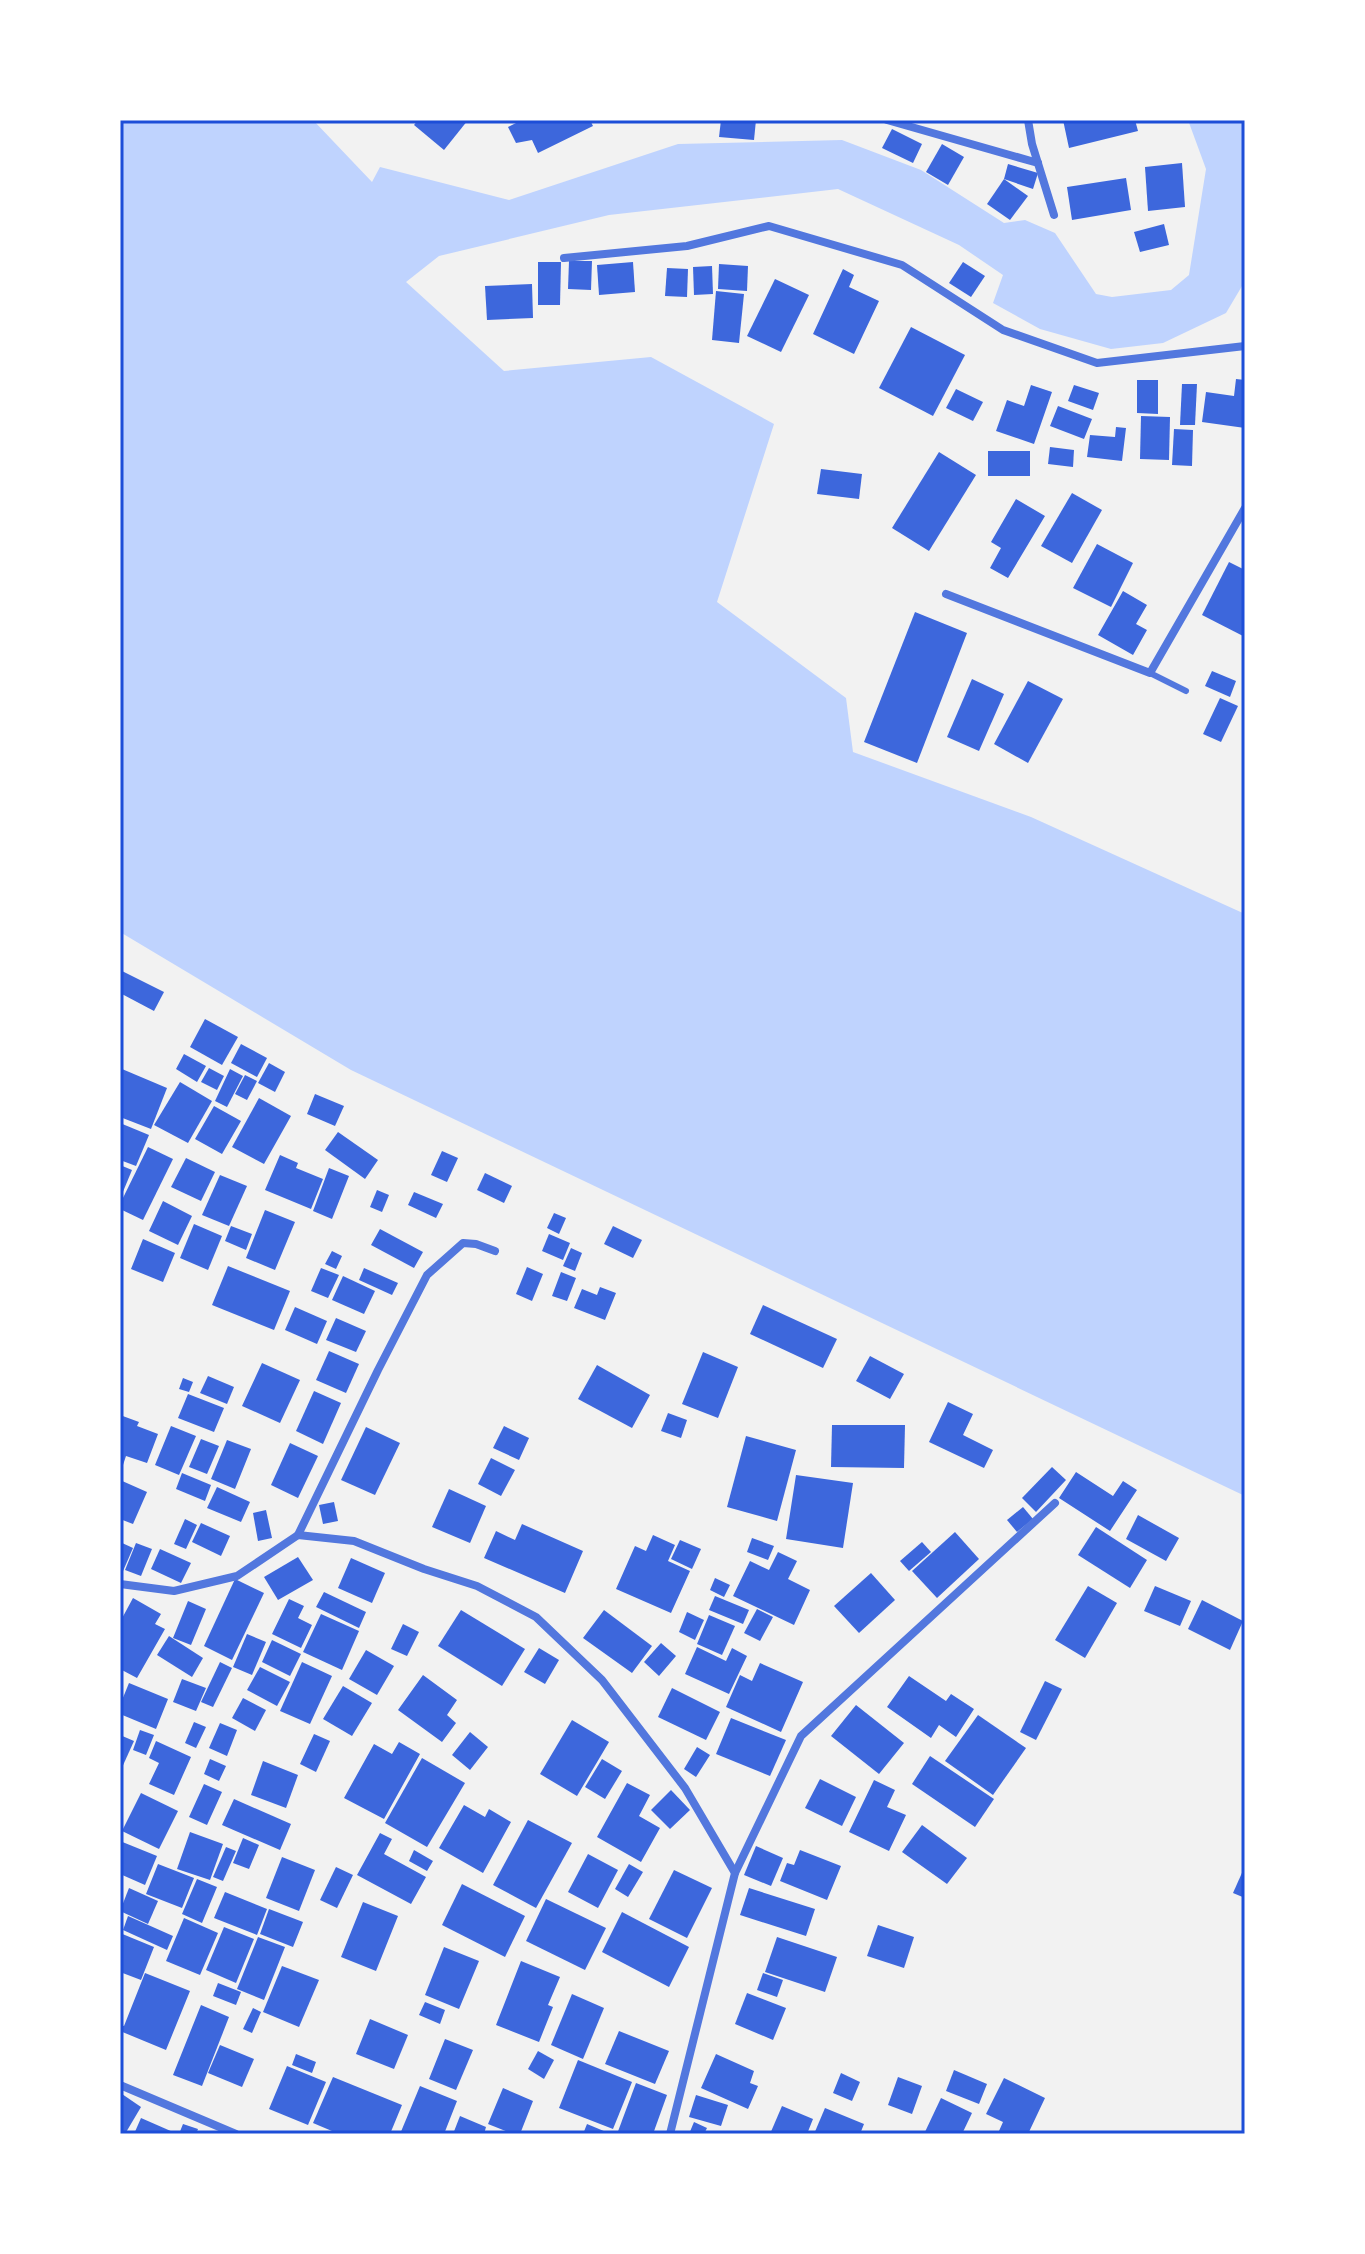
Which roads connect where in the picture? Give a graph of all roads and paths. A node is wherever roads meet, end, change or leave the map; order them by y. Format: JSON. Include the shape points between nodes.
{"nodes":[{"id":1,"x":887,"y":120,"type":"edge"},
{"id":2,"x":1028,"y":120,"type":"edge"},
{"id":3,"x":1038,"y":163,"type":"junction"},
{"id":4,"x":1054,"y":215,"type":"dead end"},
{"id":5,"x":564,"y":258,"type":"dead end"},
{"id":6,"x":1245,"y":346,"type":"edge"},
{"id":7,"x":1245,"y":508,"type":"edge"},
{"id":8,"x":946,"y":594,"type":"dead end"},
{"id":9,"x":1150,"y":673,"type":"junction"},
{"id":10,"x":1186,"y":691,"type":"dead end"},
{"id":11,"x":495,"y":1251,"type":"dead end"},
{"id":12,"x":1055,"y":1503,"type":"dead end"},
{"id":13,"x":298,"y":1535,"type":"junction"},
{"id":14,"x":120,"y":1584,"type":"edge"},
{"id":15,"x":735,"y":1873,"type":"junction"},
{"id":16,"x":120,"y":2085,"type":"edge"},
{"id":17,"x":236,"y":2134,"type":"edge"},
{"id":18,"x":670,"y":2134,"type":"edge"}],
"edges":[{"from":1,"to":3,"type":"street"},
{"from":2,"to":3,"type":"street"},
{"from":3,"to":4,"type":"street"},
{"from":5,"to":6,"type":"street","via":[[687,246],[769,226],[902,265],[1003,330],[1097,363]]},
{"from":7,"to":9,"type":"street"},
{"from":8,"to":9,"type":"street"},
{"from":9,"to":10,"type":"lane"},
{"from":11,"to":13,"type":"street","via":[[463,1243],[427,1275]]},
{"from":12,"to":15,"type":"street","via":[[801,1736]]},
{"from":13,"to":14,"type":"street","via":[[237,1576],[174,1591]]},
{"from":13,"to":15,"type":"street","via":[[354,1541],[477,1586],[536,1617],[602,1680],[685,1788]]},
{"from":15,"to":18,"type":"street"},
{"from":16,"to":17,"type":"street"}]}
